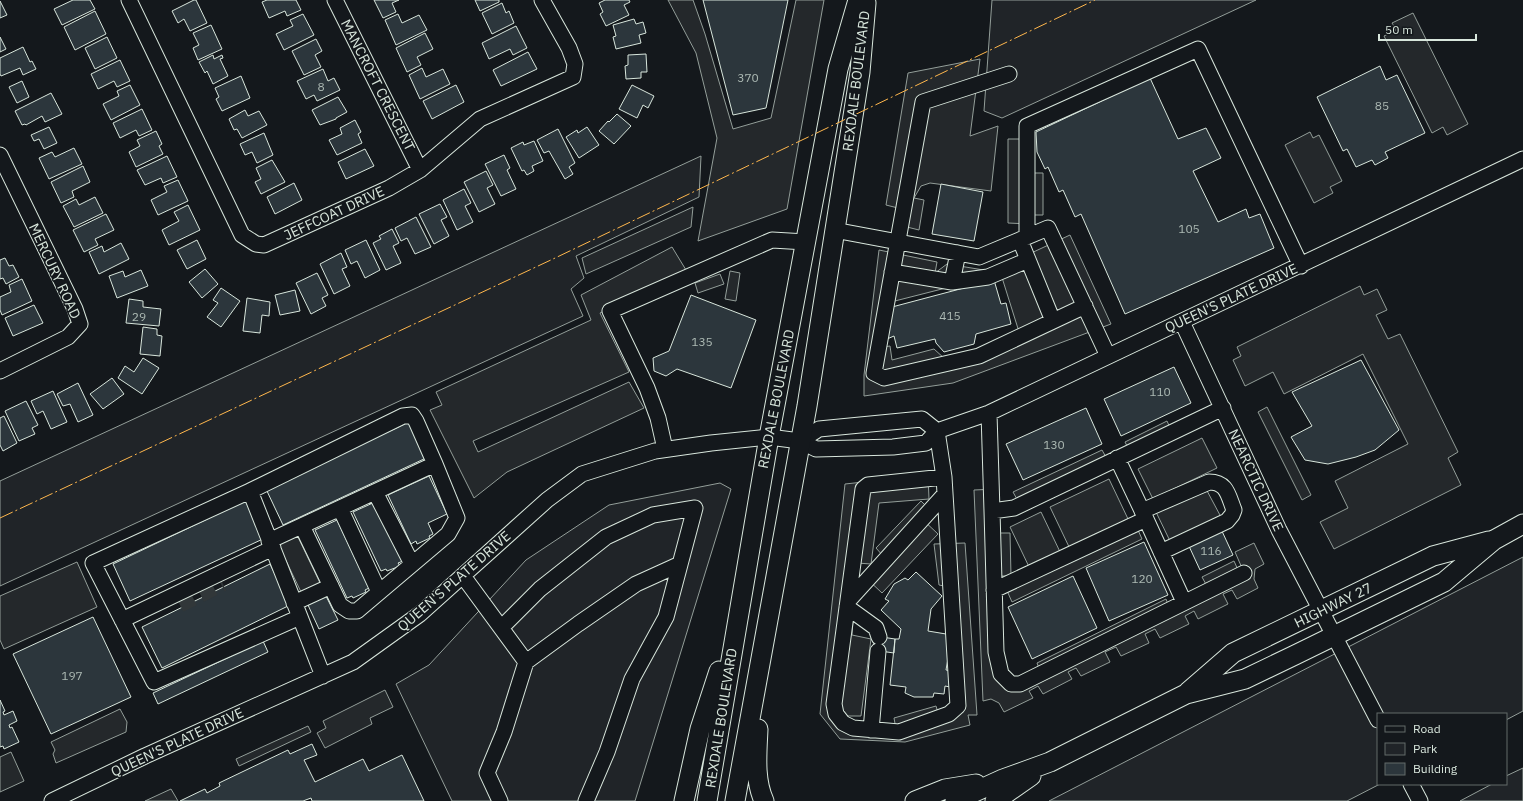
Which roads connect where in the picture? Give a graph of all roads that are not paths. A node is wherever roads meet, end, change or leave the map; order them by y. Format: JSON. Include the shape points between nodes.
{"nodes":[{"id":1,"x":129,"y":0,"type":"edge"},
{"id":2,"x":335,"y":0,"type":"edge"},
{"id":3,"x":542,"y":0,"type":"edge"},
{"id":4,"x":858,"y":0,"type":"edge"},
{"id":5,"x":866,"y":0,"type":"edge"},
{"id":6,"x":1009,"y":74,"type":"dead end"},
{"id":7,"x":0,"y":155,"type":"edge"},
{"id":8,"x":1523,"y":159,"type":"edge"},
{"id":9,"x":420,"y":170,"type":"junction"},
{"id":10,"x":834,"y":230,"type":"junction"},
{"id":11,"x":1023,"y":238,"type":"junction"},
{"id":12,"x":806,"y":242,"type":"junction"},
{"id":13,"x":897,"y":242,"type":"junction"},
{"id":14,"x":958,"y":253,"type":"junction"},
{"id":15,"x":1028,"y":260,"type":"junction"},
{"id":16,"x":1301,"y":266,"type":"junction"},
{"id":17,"x":892,"y":272,"type":"junction"},
{"id":18,"x":952,"y":282,"type":"junction"},
{"id":19,"x":1085,"y":306,"type":"junction"},
{"id":20,"x":1053,"y":321,"type":"junction"},
{"id":21,"x":1182,"y":322,"type":"junction"},
{"id":22,"x":1108,"y":356,"type":"junction"},
{"id":23,"x":0,"y":371,"type":"edge"},
{"id":24,"x":1223,"y":408,"type":"junction"},
{"id":25,"x":989,"y":413,"type":"junction"},
{"id":26,"x":937,"y":430,"type":"junction"},
{"id":27,"x":769,"y":437,"type":"junction"},
{"id":28,"x":800,"y":441,"type":"junction"},
{"id":29,"x":665,"y":449,"type":"junction"},
{"id":30,"x":1117,"y":458,"type":"junction"},
{"id":31,"x":435,"y":464,"type":"junction"},
{"id":32,"x":944,"y":477,"type":"junction"},
{"id":33,"x":250,"y":491,"type":"junction"},
{"id":34,"x":375,"y":492,"type":"junction"},
{"id":35,"x":945,"y":494,"type":"junction"},
{"id":36,"x":340,"y":508,"type":"junction"},
{"id":37,"x":992,"y":511,"type":"junction"},
{"id":38,"x":1144,"y":515,"type":"junction"},
{"id":39,"x":1523,"y":524,"type":"edge"},
{"id":40,"x":302,"y":526,"type":"junction"},
{"id":41,"x":1494,"y":540,"type":"junction"},
{"id":42,"x":270,"y":547,"type":"junction"},
{"id":43,"x":1161,"y":552,"type":"junction"},
{"id":44,"x":412,"y":564,"type":"junction"},
{"id":45,"x":680,"y":564,"type":"junction"},
{"id":46,"x":215,"y":568,"type":"tunnel mouth"},
{"id":47,"x":1244,"y":573,"type":"dead end"},
{"id":48,"x":463,"y":576,"type":"junction"},
{"id":49,"x":223,"y":584,"type":"tunnel mouth"},
{"id":50,"x":331,"y":586,"type":"junction"},
{"id":51,"x":172,"y":589,"type":"tunnel mouth"},
{"id":52,"x":994,"y":590,"type":"junction"},
{"id":53,"x":380,"y":592,"type":"junction"},
{"id":54,"x":1184,"y":602,"type":"junction"},
{"id":55,"x":848,"y":604,"type":"junction"},
{"id":56,"x":180,"y":605,"type":"tunnel mouth"},
{"id":57,"x":297,"y":610,"type":"junction"},
{"id":58,"x":1321,"y":611,"type":"junction"},
{"id":59,"x":125,"y":619,"type":"junction"},
{"id":60,"x":737,"y":619,"type":"junction"},
{"id":61,"x":502,"y":627,"type":"junction"},
{"id":62,"x":1334,"y":635,"type":"junction"},
{"id":63,"x":526,"y":662,"type":"junction"},
{"id":64,"x":323,"y":676,"type":"junction"},
{"id":65,"x":754,"y":693,"type":"junction"},
{"id":66,"x":1186,"y":694,"type":"junction"},
{"id":67,"x":1377,"y":718,"type":"edge"},
{"id":68,"x":871,"y":730,"type":"junction"},
{"id":69,"x":1050,"y":762,"type":"junction"},
{"id":70,"x":1003,"y":779,"type":"junction"},
{"id":71,"x":1412,"y":785,"type":"edge"},
{"id":72,"x":52,"y":801,"type":"edge"},
{"id":73,"x":500,"y":801,"type":"edge"},
{"id":74,"x":586,"y":801,"type":"edge"},
{"id":75,"x":684,"y":801,"type":"edge"},
{"id":76,"x":707,"y":801,"type":"edge"},
{"id":77,"x":735,"y":801,"type":"edge"},
{"id":78,"x":764,"y":801,"type":"edge"},
{"id":79,"x":915,"y":801,"type":"edge"},
{"id":80,"x":955,"y":801,"type":"edge"},
{"id":81,"x":995,"y":801,"type":"edge"},
{"id":82,"x":1420,"y":801,"type":"edge"}],
"edges":[{"from":1,"to":9,"type":"street","name":"JEFFCOAT DRIVE","via":[[242,236],[256,244],[264,245],[389,188]]},
{"from":2,"to":9,"type":"street","name":"MANCROFT CRESCENT"},
{"from":3,"to":9,"type":"street","name":"JEFFCOAT DRIVE","via":[[575,64],[573,77],[480,119]]},
{"from":4,"to":12,"type":"main road","name":"REXDALE BOULEVARD","via":[[838,69]]},
{"from":5,"to":10,"type":"main road","name":"REXDALE BOULEVARD","via":[[860,72]]},
{"from":6,"to":13,"type":"street","via":[[923,102]]},
{"from":7,"to":23,"type":"street","name":"MERCURY ROAD","via":[[80,324],[68,337]]},
{"from":8,"to":16,"type":"street","name":"QUEEN'S PLATE DRIVE"},
{"from":10,"to":13,"type":"street"},
{"from":10,"to":28,"type":"main road","name":"REXDALE BOULEVARD"},
{"from":11,"to":14,"type":"street","via":[[979,257]]},
{"from":11,"to":15,"type":"street"},
{"from":11,"to":16,"type":"street","via":[[1027,126],[1198,49]]},
{"from":11,"to":19,"type":"street","via":[[1048,228]]},
{"from":12,"to":27,"type":"main road","name":"REXDALE BOULEVARD"},
{"from":12,"to":29,"type":"street","via":[[772,240],[610,311],[647,388],[658,418]]},
{"from":13,"to":14,"type":"street"},
{"from":13,"to":17,"type":"street"},
{"from":14,"to":18,"type":"street"},
{"from":15,"to":18,"type":"street","via":[[988,277]]},
{"from":15,"to":20,"type":"street"},
{"from":16,"to":21,"type":"street","name":"QUEEN'S PLATE DRIVE"},
{"from":17,"to":18,"type":"street"},
{"from":17,"to":20,"type":"street","via":[[874,373],[884,378],[979,356]]},
{"from":19,"to":20,"type":"street"},
{"from":19,"to":22,"type":"street"},
{"from":21,"to":22,"type":"street","name":"QUEEN'S PLATE DRIVE"},
{"from":21,"to":24,"type":"street","name":"NEARCTIC DRIVE"},
{"from":22,"to":25,"type":"street","name":"QUEEN'S PLATE DRIVE"},
{"from":24,"to":30,"type":"street"},
{"from":24,"to":58,"type":"street","name":"NEARCTIC DRIVE","via":[[1279,530]]},
{"from":25,"to":26,"type":"street","name":"QUEEN'S PLATE DRIVE"},
{"from":25,"to":37,"type":"street"},
{"from":26,"to":28,"type":"street","via":[[922,419],[819,429]]},
{"from":26,"to":28,"type":"street","name":"QUEEN'S PLATE DRIVE","via":[[926,443],[893,447],[816,449]]},
{"from":26,"to":32,"type":"street"},
{"from":27,"to":28,"type":"street","name":"QUEEN'S PLATE DRIVE"},
{"from":27,"to":29,"type":"street","name":"QUEEN'S PLATE DRIVE"},
{"from":27,"to":60,"type":"main road","name":"REXDALE BOULEVARD"},
{"from":28,"to":65,"type":"main road","name":"REXDALE BOULEVARD"},
{"from":29,"to":48,"type":"street","name":"QUEEN'S PLATE DRIVE","via":[[582,474],[547,500]]},
{"from":30,"to":37,"type":"street","via":[[1014,508]]},
{"from":30,"to":38,"type":"street"},
{"from":31,"to":33,"type":"street","via":[[416,421],[412,415],[403,416]]},
{"from":31,"to":34,"type":"street"},
{"from":31,"to":44,"type":"street","via":[[457,518],[448,534]]},
{"from":32,"to":35,"type":"street"},
{"from":32,"to":55,"type":"street","via":[[868,485],[863,489]]},
{"from":33,"to":42,"type":"street"},
{"from":33,"to":59,"type":"street","via":[[93,563]]},
{"from":34,"to":36,"type":"street"},
{"from":34,"to":44,"type":"street"},
{"from":35,"to":55,"type":"street"},
{"from":35,"to":68,"type":"street","via":[[958,706],[949,714],[899,732]]},
{"from":36,"to":40,"type":"street"},
{"from":36,"to":53,"type":"street"},
{"from":37,"to":52,"type":"street"},
{"from":38,"to":43,"type":"street"},
{"from":38,"to":43,"type":"street","via":[[1209,482],[1217,482],[1224,486],[1234,510],[1227,521]]},
{"from":38,"to":52,"type":"street"},
{"from":39,"to":41,"type":"main road","name":"HIGHWAY 27"},
{"from":40,"to":42,"type":"street"},
{"from":40,"to":50,"type":"street"},
{"from":41,"to":58,"type":"main road","name":"HIGHWAY 27","via":[[1433,556]]},
{"from":41,"to":62,"type":"main road","name":"HIGHWAY 27","via":[[1444,582]]},
{"from":42,"to":46,"type":"street"},
{"from":42,"to":49,"type":"street","via":[[266,561]]},
{"from":42,"to":57,"type":"street"},
{"from":42,"to":59,"type":"street"},
{"from":43,"to":54,"type":"street"},
{"from":44,"to":53,"type":"street"},
{"from":45,"to":61,"type":"street","via":[[695,508],[653,515],[606,537],[540,589]]},
{"from":45,"to":63,"type":"street","via":[[636,584]]},
{"from":45,"to":74,"type":"street","via":[[666,617],[632,679],[607,752]]},
{"from":47,"to":54,"type":"street"},
{"from":48,"to":61,"type":"street"},
{"from":48,"to":64,"type":"street","name":"QUEEN'S PLATE DRIVE","via":[[420,614],[353,662]]},
{"from":50,"to":53,"type":"street","via":[[340,604],[349,611],[357,611]]},
{"from":50,"to":57,"type":"street"},
{"from":51,"to":59,"type":"street","via":[[130,609]]},
{"from":52,"to":54,"type":"street","via":[[996,652],[1001,674],[1011,684],[1020,684]]},
{"from":55,"to":68,"type":"street","via":[[876,628],[879,644]]},
{"from":55,"to":68,"type":"street","via":[[834,704],[836,714],[843,723],[853,728]]},
{"from":56,"to":59,"type":"street","via":[[137,621]]},
{"from":57,"to":59,"type":"street","via":[[154,682]]},
{"from":57,"to":64,"type":"street"},
{"from":58,"to":62,"type":"street","name":"NEARCTIC DRIVE"},
{"from":58,"to":66,"type":"main road","name":"HIGHWAY 27","via":[[1233,653]]},
{"from":60,"to":75,"type":"main road","via":[[700,729]]},
{"from":60,"to":76,"type":"main road","name":"REXDALE BOULEVARD"},
{"from":61,"to":63,"type":"street"},
{"from":62,"to":66,"type":"main road","name":"HIGHWAY 27","via":[[1245,679]]},
{"from":62,"to":67,"type":"street","name":"NEARCTIC DRIVE"},
{"from":63,"to":73,"type":"street","via":[[504,732],[487,773]]},
{"from":64,"to":72,"type":"street","name":"QUEEN'S PLATE DRIVE"},
{"from":65,"to":77,"type":"main road","name":"REXDALE BOULEVARD"},
{"from":65,"to":78,"type":"main road","via":[[758,723],[756,763],[759,787]]},
{"from":66,"to":69,"type":"main road","name":"HIGHWAY 27"},
{"from":69,"to":70,"type":"main road","name":"HIGHWAY 27"},
{"from":69,"to":81,"type":"main road","name":"HIGHWAY 27"},
{"from":70,"to":79,"type":"main road","via":[[945,790]]},
{"from":70,"to":80,"type":"main road","name":"HIGHWAY 27"},
{"from":71,"to":82,"type":"street"}]}
